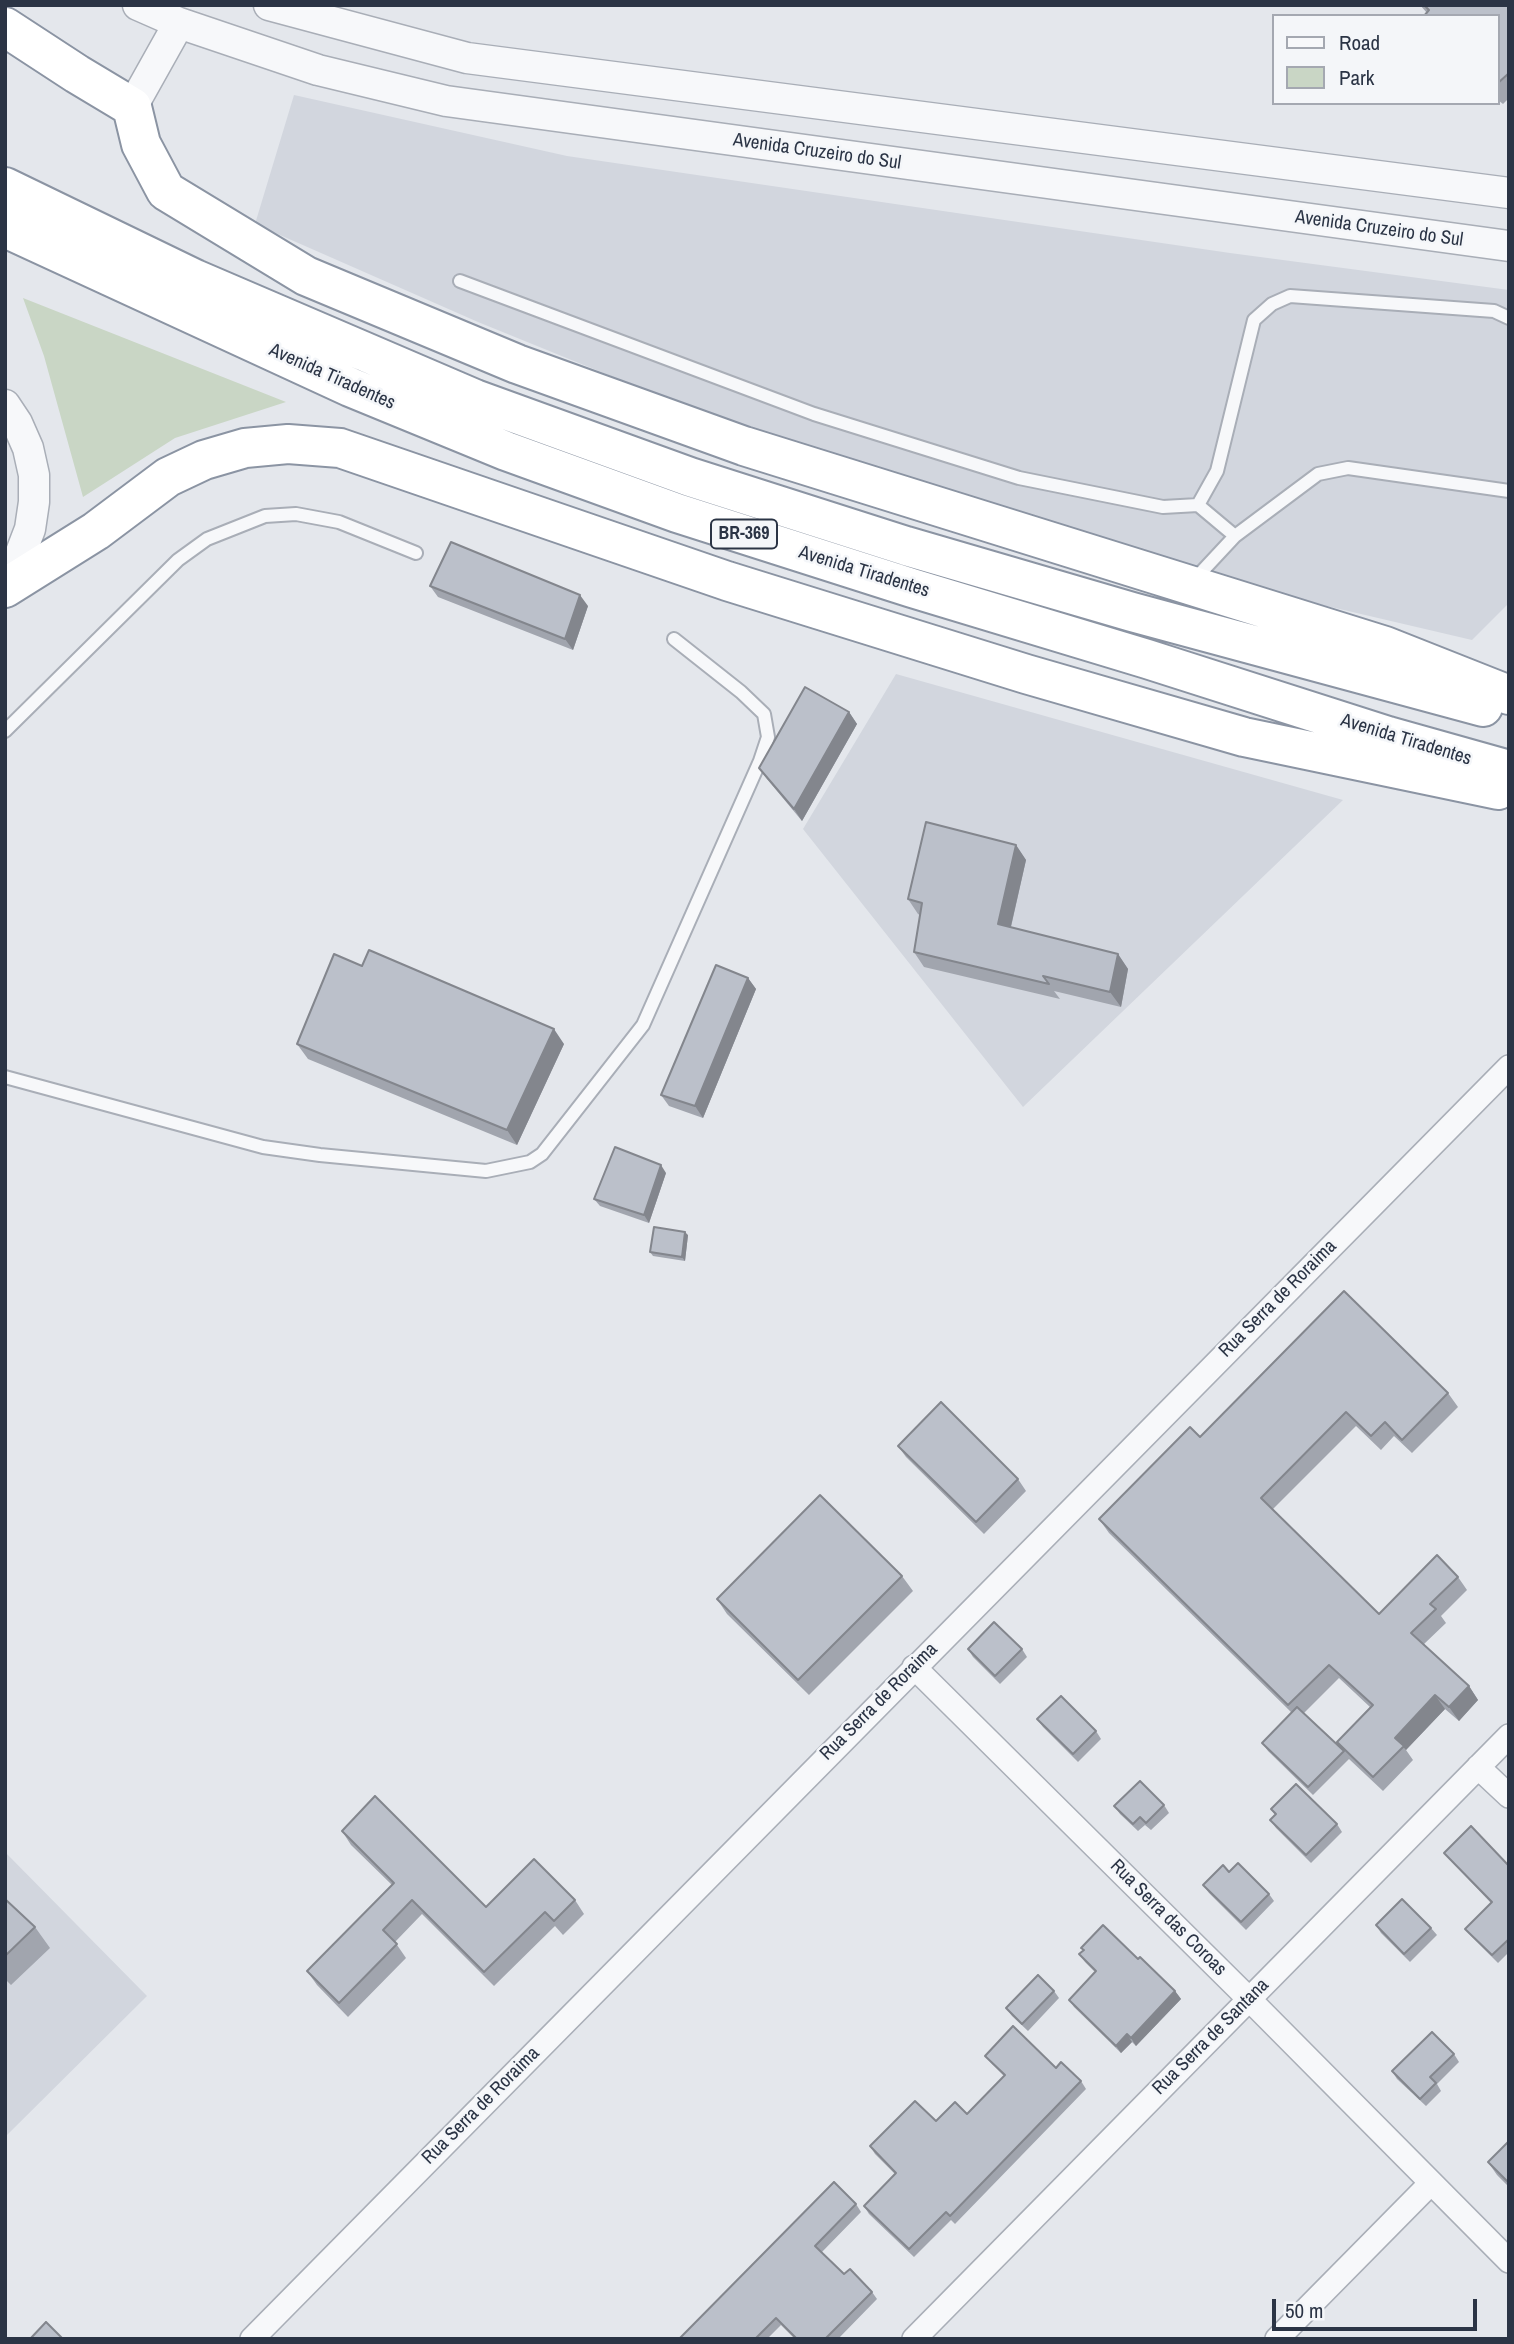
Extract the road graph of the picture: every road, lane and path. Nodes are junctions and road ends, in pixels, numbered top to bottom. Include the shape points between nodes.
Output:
1 (138, 5) edge
2 (270, 5) edge
3 (179, 23) junction
4 (5, 27) edge
5 (506, 63) junction
6 (473, 106) junction
7 (132, 107) junction
8 (5, 187) edge
9 (1509, 193) edge
10 (5, 228) edge
11 (1509, 246) edge
12 (460, 281) dead end
13 (1509, 318) edge
14 (5, 405) edge
15 (1509, 491) edge
16 (1198, 505) junction
17 (1235, 537) junction
18 (416, 553) dead end
19 (5, 579) edge
20 (1189, 586) junction
21 (5, 588) edge
22 (674, 639) dead end
23 (1509, 695) edge
24 (1509, 713) edge
25 (5, 732) edge
26 (1509, 770) edge
27 (1509, 791) edge
28 (1509, 1067) edge
29 (5, 1077) edge
30 (914, 1667) junction
31 (1509, 1736) edge
32 (1478, 1767) junction
33 (1509, 1796) edge
34 (1248, 1998) junction
35 (1431, 2183) junction
36 (1509, 2261) edge
37 (252, 2339) edge
38 (914, 2339) edge
39 (1277, 2339) edge

1 - 3 street, Avenida Cruzeiro do Sul
2 - 5 street via 467,58
3 - 6 street, Avenida Cruzeiro do Sul via 318,70
3 - 7 street
4 - 7 highway
5 - 6 street
5 - 9 street
6 - 11 street, Avenida Cruzeiro do Sul
7 - 20 highway via 141,144 166,191 306,276 516,365 744,446
8 - 24 highway, Avenida Tiradentes / BR-369 via 195,279 475,399 690,477 1132,612
10 - 26 highway, Avenida Tiradentes / BR-369 via 350,387 506,451 664,508
12 - 16 lane via 814,414 1019,478 1163,508
13 - 16 lane via 1494,311 1290,296 1272,304 1254,320 1217,471
14 - 19 street via 28,447 34,502 25,542
15 - 17 lane via 1348,467 1318,474
16 - 17 lane
17 - 20 lane
18 - 25 lane via 339,522 296,514 265,516 207,539 178,560
20 - 23 highway via 1385,646
21 - 27 highway via 96,531 168,478 204,460 245,447 340,448 727,581 1026,674 1244,737
22 - 29 lane via 764,713 768,737 643,1025 542,1154 530,1162 486,1171 263,1146
28 - 30 street, Rua Serra de Roraima
30 - 34 street, Rua Serra das Coroas
30 - 37 street, Rua Serra de Roraima
31 - 32 street, Rua Serra de Santana
32 - 33 street
32 - 34 street, Rua Serra de Santana
34 - 35 street, Rua Serra das Coroas
34 - 38 street, Rua Serra de Santana
35 - 36 street, Rua Serra das Coroas
35 - 39 street

